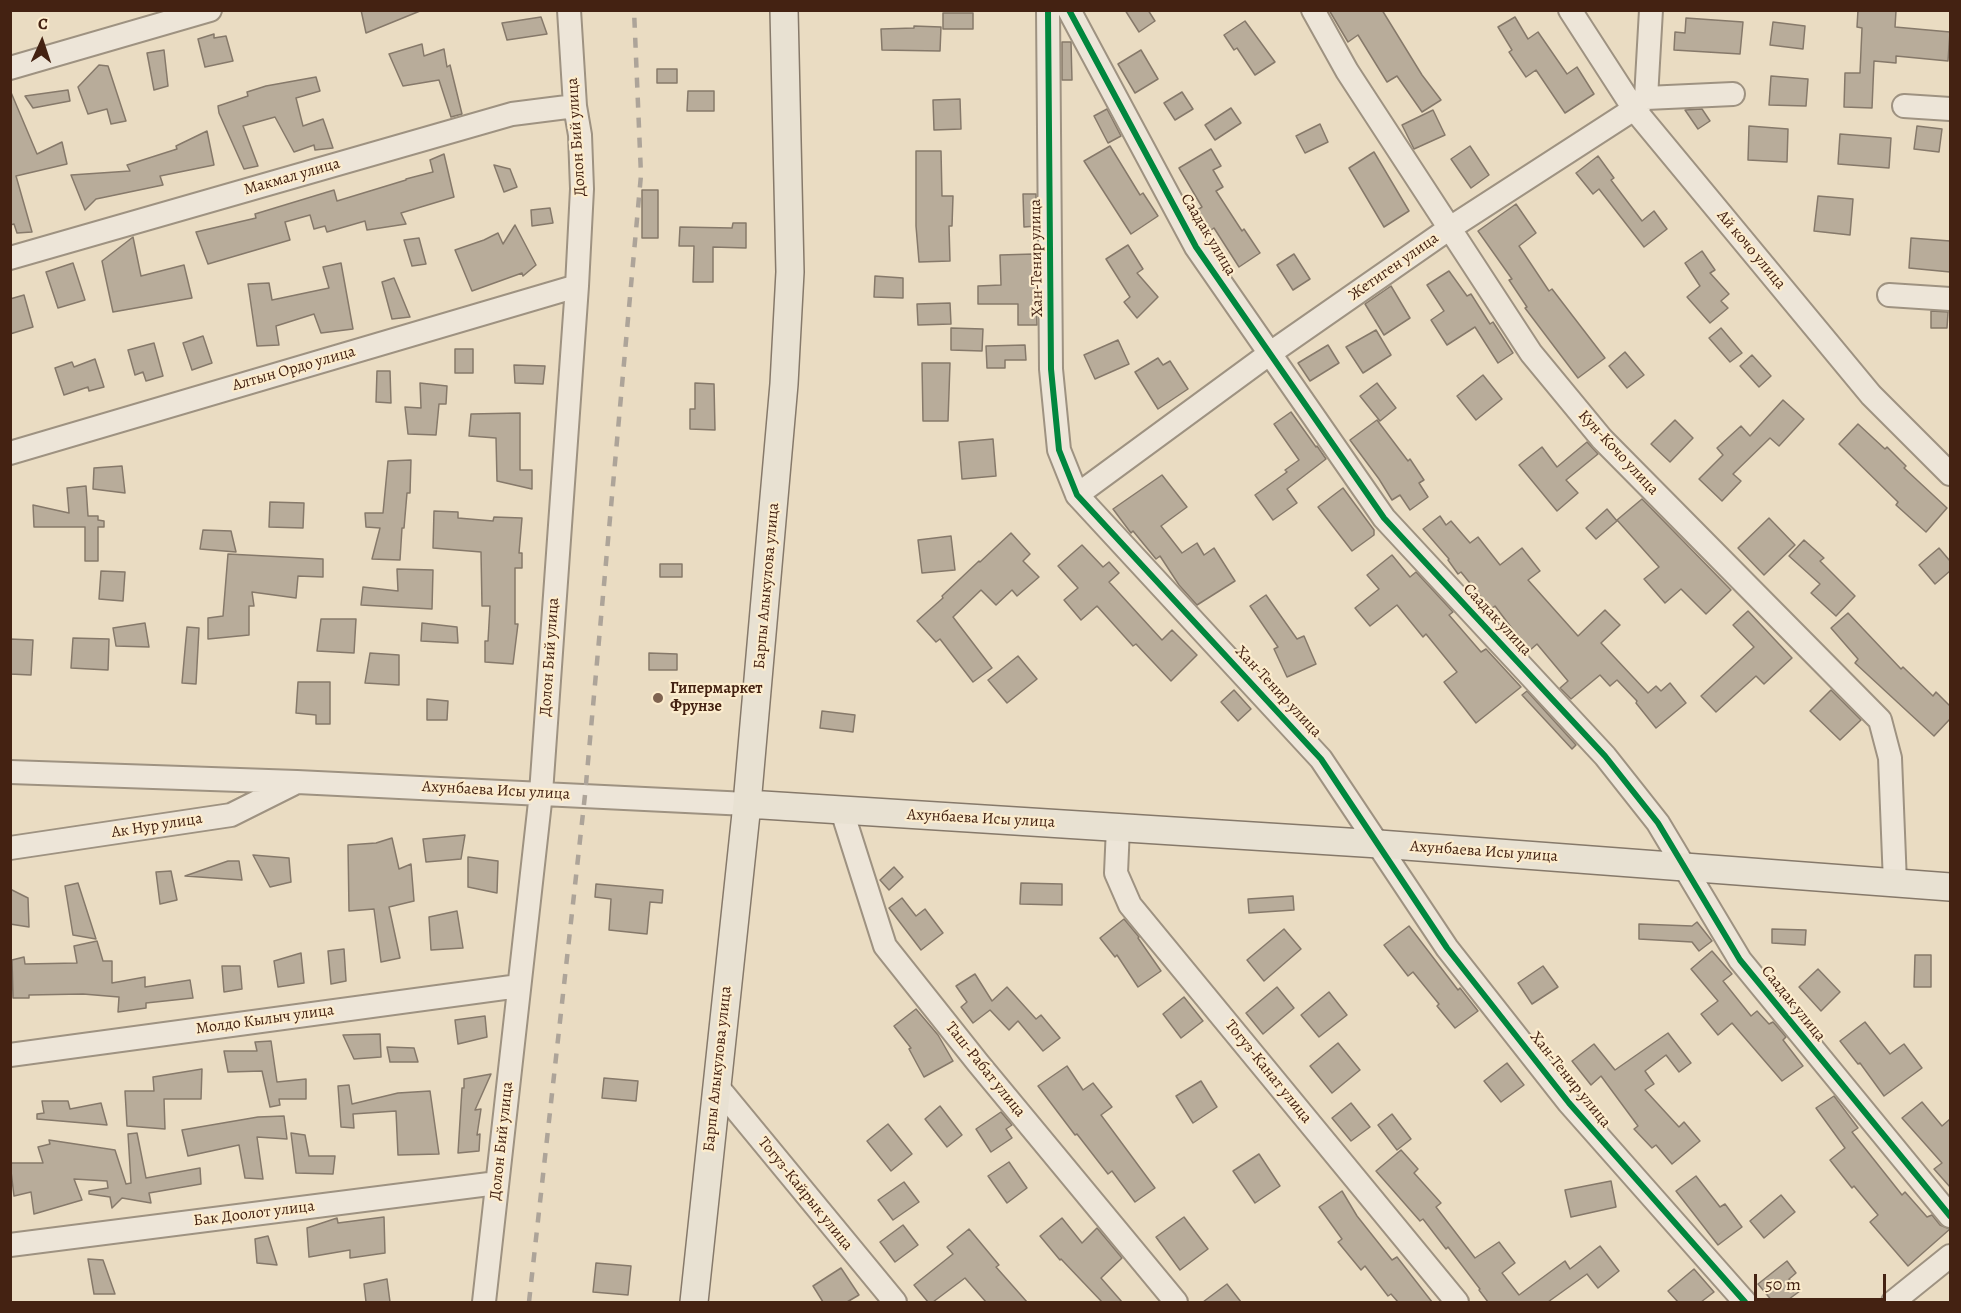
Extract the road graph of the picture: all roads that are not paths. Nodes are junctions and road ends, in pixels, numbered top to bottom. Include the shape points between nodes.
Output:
1 (210, 10) edge
2 (569, 10) edge
3 (784, 10) edge
4 (1048, 10) edge
5 (1069, 10) edge
6 (1313, 10) edge
7 (1570, 10) edge
8 (1651, 10) edge
9 (10, 68) edge
10 (1733, 94) dead end
11 (1640, 104) junction
12 (575, 106) junction
13 (1904, 106) dead end
14 (1950, 109) edge
15 (1450, 228) junction
16 (10, 258) edge
17 (577, 286) junction
18 (1889, 295) dead end
19 (1950, 299) edge
20 (1269, 354) junction
21 (10, 453) edge
22 (1950, 474) edge
23 (1077, 495) junction
24 (10, 772) edge
25 (297, 782) junction
26 (540, 793) junction
27 (747, 804) junction
28 (842, 811) junction
29 (1118, 827) junction
30 (1379, 844) junction
31 (10, 848) edge
32 (1684, 868) junction
33 (1895, 883) junction
34 (1950, 887) edge
35 (519, 986) junction
36 (10, 1055) edge
37 (716, 1085) junction
38 (497, 1183) junction
39 (1950, 1216) edge
40 (10, 1245) edge
41 (1950, 1256) edge
42 (484, 1302) edge
43 (694, 1302) edge
44 (895, 1302) edge
45 (1176, 1302) edge
46 (1457, 1302) edge
47 (1744, 1302) edge
48 (1893, 1302) edge

1 - 9 street
2 - 12 street, Долон Бий улица
3 - 27 main road, Барпы Алыкулова улица via 790,272 775,500
4 - 23 street, Хан-Тенир улица via 1051,369 1059,450
5 - 20 street, Саадак улица via 1196,247
6 - 15 street, Кун-Кочо улица via 1347,71
7 - 11 street, Ай кочо улица
8 - 11 street
10 - 11 street
11 - 15 street, Жетиген улица
11 - 22 street, Ай кочо улица via 1871,395
12 - 16 street, Макмал улица via 512,114
12 - 17 street, Долон Бий улица via 582,189
13 - 14 street
15 - 20 street, Жетиген улица
15 - 33 street, Кун-Кочо улица via 1531,353 1602,440 1880,720 1890,758
17 - 21 street, Алтын Ордо улица
17 - 26 street, Долон Бий улица
18 - 19 street
20 - 23 street, Жетиген улица
20 - 32 street, Саадак улица via 1384,518 1605,756 1658,823
23 - 30 street, Хан-Тенир улица via 1321,759
24 - 25 street, Ахунбаева Исы улица
25 - 26 street, Ахунбаева Исы улица
25 - 31 street, Ак Нур улица via 231,815
26 - 27 street, Ахунбаева Исы улица
26 - 35 street, Долон Бий улица
27 - 28 main road, Ахунбаева Исы улица
27 - 37 main road, Барпы Алыкулова улица
28 - 29 main road, Ахунбаева Исы улица
28 - 45 street, Таш-Рабат улица via 885,946
29 - 30 main road, Ахунбаева Исы улица
29 - 46 street, Тогуз-Канат улица via 1116,873 1130,904
30 - 32 main road, Ахунбаева Исы улица
30 - 47 street, Хан-Тенир улица via 1447,948 1569,1103
32 - 33 main road, Ахунбаева Исы улица
32 - 39 street, Саадак улица via 1740,960
33 - 34 main road, Ахунбаева Исы улица
35 - 36 street, Молдо Кылыч улица
35 - 38 street, Долон Бий улица
37 - 43 main road, Барпы Алыкулова улица
37 - 44 street, Тогуз-Кайрык улица
38 - 40 street, Бак Доолот улица
38 - 42 street, Долон Бий улица
41 - 48 street

